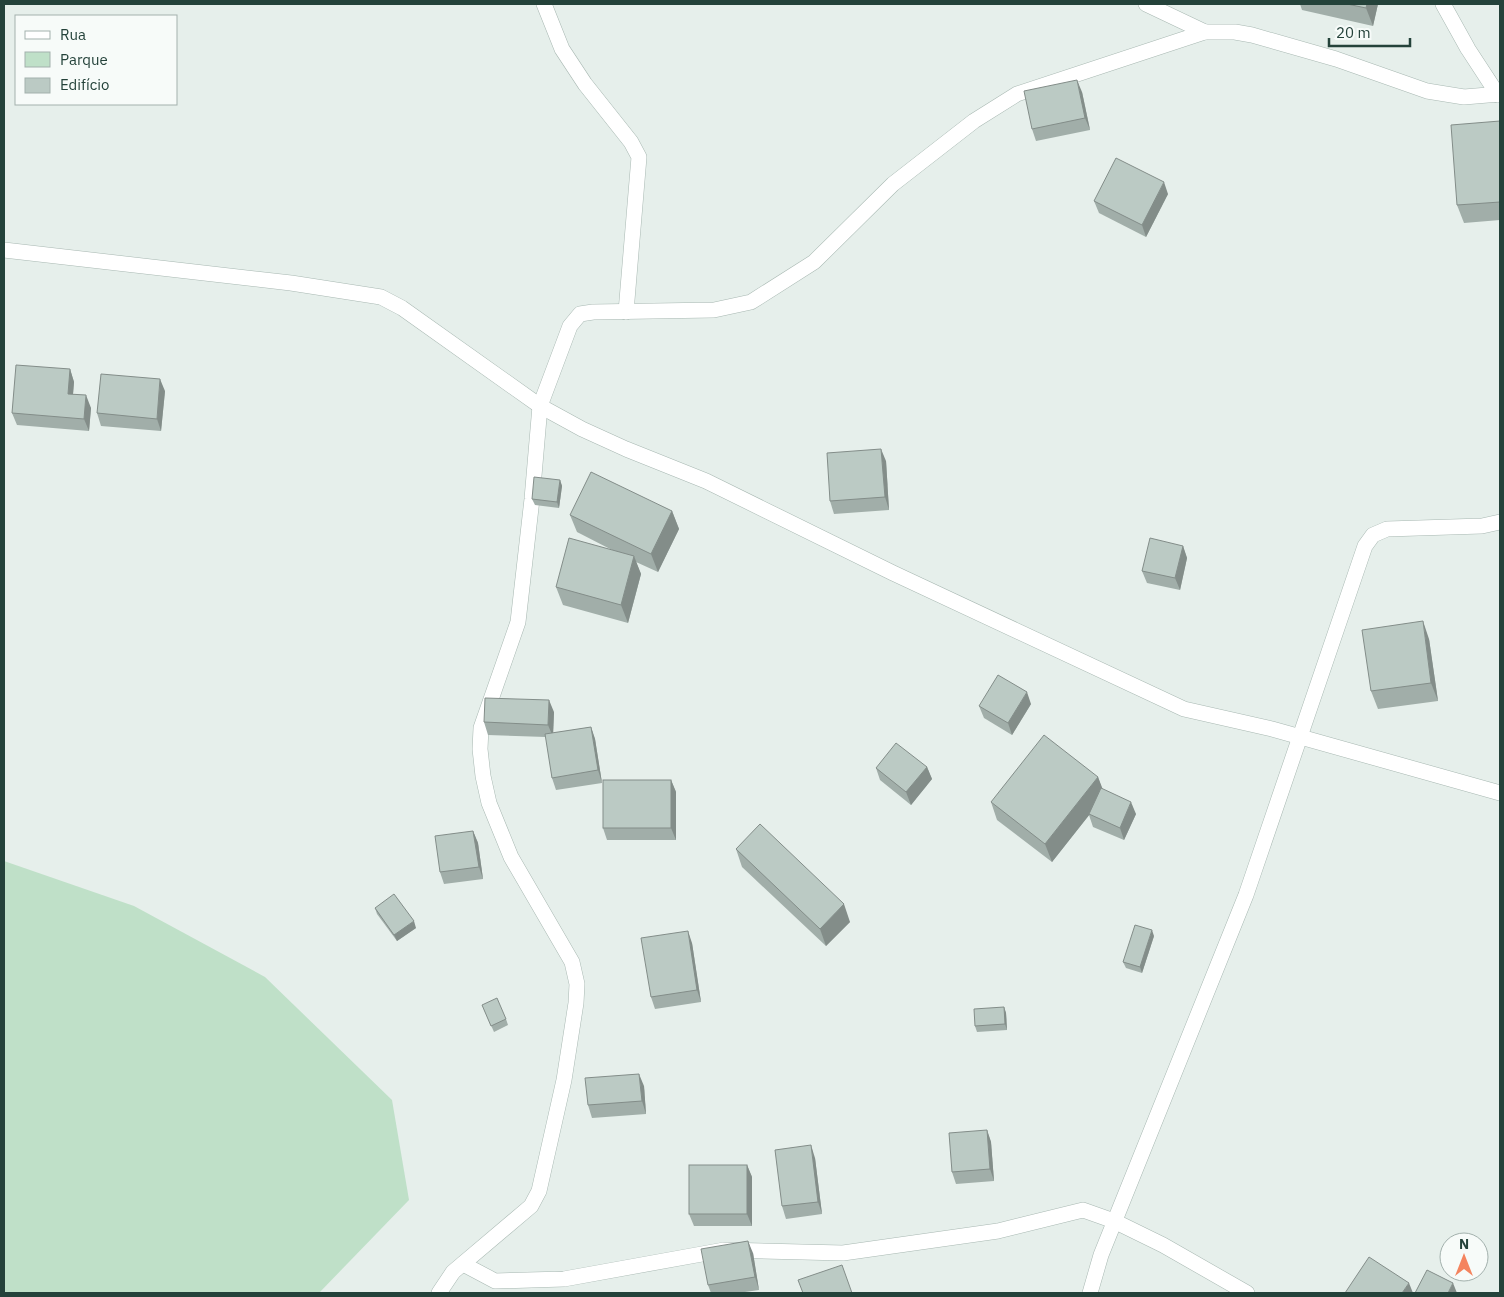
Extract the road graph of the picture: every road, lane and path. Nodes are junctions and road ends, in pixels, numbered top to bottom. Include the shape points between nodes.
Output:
1 (544, 4) edge
2 (1146, 4) edge
3 (1443, 4) edge
4 (1205, 32) junction
5 (1499, 94) edge
6 (4, 250) edge
7 (626, 312) junction
8 (540, 406) junction
9 (1500, 522) edge
10 (1300, 737) junction
11 (1500, 793) edge
12 (1114, 1221) junction
13 (463, 1264) junction
14 (439, 1293) edge
15 (1090, 1293) edge
16 (1247, 1293) edge

1 - 7 street via 562,49 584,84 631,142 638,157
2 - 4 street
3 - 5 street via 1468,49
4 - 5 street via 1252,35 1336,59 1427,91 1464,97
4 - 7 street via 1017,94 974,121 893,184 814,262 751,302 714,310
6 - 8 street via 291,283 381,297 402,308
7 - 8 street via 580,314 570,326
8 - 10 street via 626,449 706,481 893,573 1184,709
8 - 13 street via 518,622 481,728 480,749 489,803 511,857 572,962 577,984 576,1003 564,1080 540,1191 531,1206
9 - 10 street via 1482,526 1387,529 1373,535 1365,546
10 - 11 street
10 - 12 street via 1246,895
12 - 13 street via 1083,1210 998,1231 843,1253 724,1250 564,1279 495,1281
12 - 15 street via 1100,1255
12 - 16 street via 1164,1245
13 - 14 street via 452,1272

